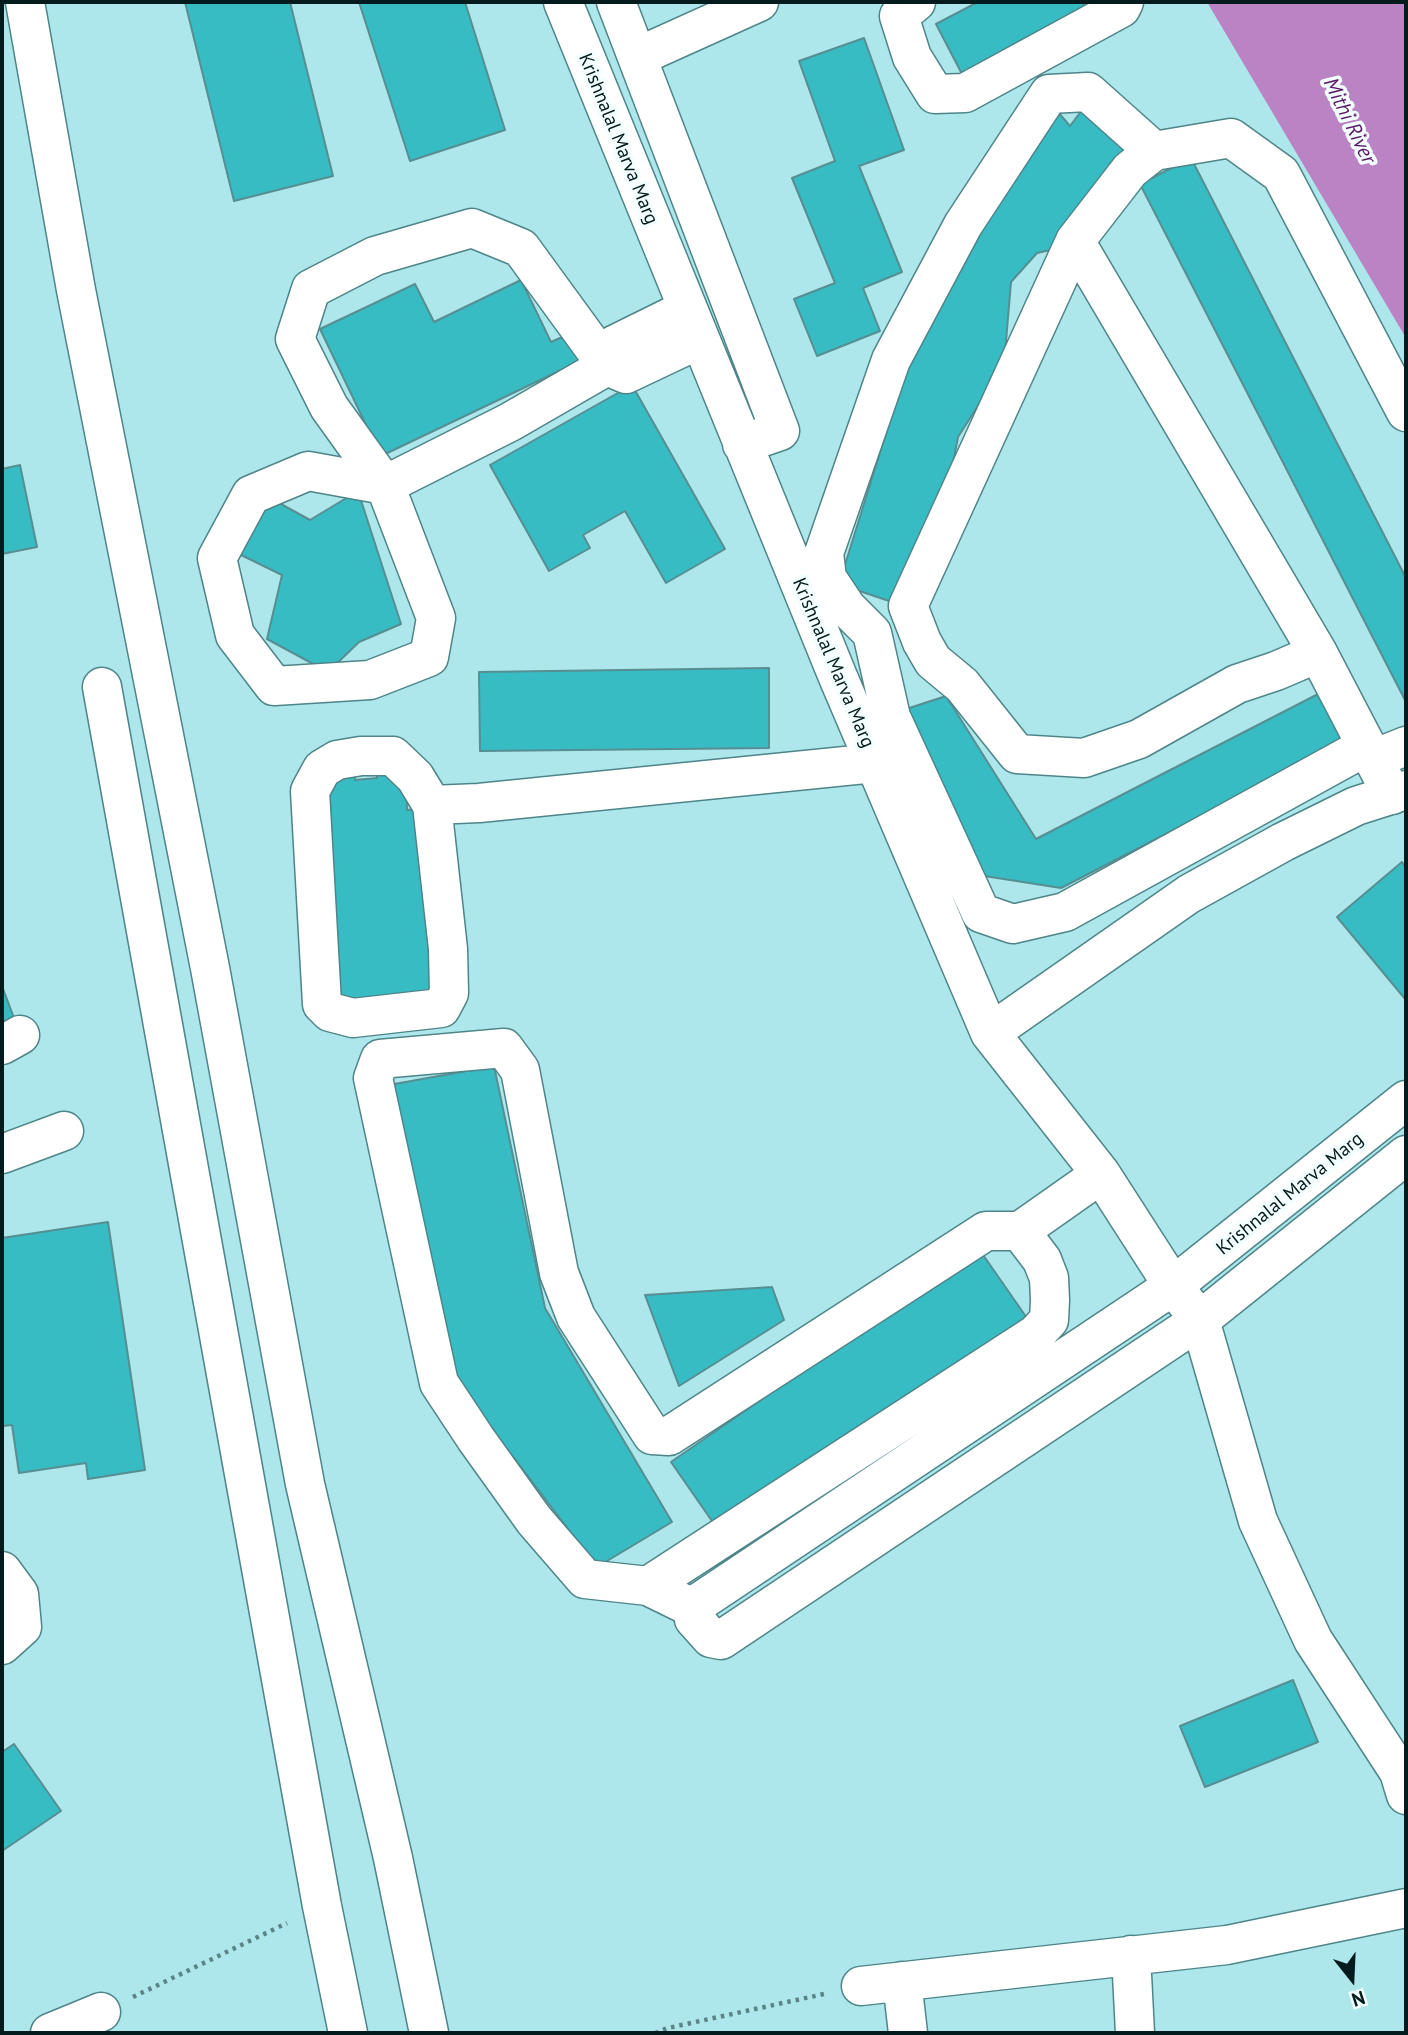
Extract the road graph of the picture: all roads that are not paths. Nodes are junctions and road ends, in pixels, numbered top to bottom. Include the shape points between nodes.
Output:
1 (24, 2) edge
2 (562, 2) edge
3 (615, 2) edge
4 (759, 2) edge
5 (916, 2) edge
6 (1124, 2) edge
7 (637, 57) junction
8 (1154, 152) junction
9 (1075, 241) junction
10 (693, 324) junction
11 (607, 366) junction
12 (1406, 412) edge
13 (742, 444) junction
14 (385, 485) junction
15 (922, 642) junction
16 (1318, 653) junction
17 (878, 661) junction
18 (838, 677) junction
19 (102, 687) dead end
20 (1382, 751) edge
21 (875, 763) junction
22 (1399, 792) edge
23 (432, 805) junction
24 (990, 1033) junction
25 (1406, 1100) edge
26 (64, 1131) dead end
27 (2, 1154) edge
28 (1406, 1155) edge
29 (1101, 1174) junction
30 (1020, 1231) junction
31 (1173, 1286) junction
32 (1200, 1320) junction
33 (911, 1461) junction
34 (933, 1498) junction
35 (2, 1570) edge
36 (648, 1586) junction
37 (696, 1610) junction
38 (2, 1645) edge
39 (1406, 1795) edge
40 (1406, 1908) edge
41 (1131, 1955) junction
42 (902, 1981) junction
43 (861, 1986) road end
44 (101, 2012) road end
45 (50, 2033) edge
46 (348, 2033) edge
47 (429, 2033) edge
48 (908, 2033) edge
49 (1135, 2033) edge

1 - 47 street via 305,1484
2 - 10 street, Krishnalal Marva Marg
3 - 7 street
4 - 7 street
5 - 6 street via 899,16 912,57 935,94 965,93 1121,8
7 - 13 street via 780,431
8 - 9 street via 1130,170
8 - 12 street via 1231,138 1281,174
8 - 17 street via 1088,92 1049,94 963,225 891,360 824,553 827,578 847,608 872,633
9 - 15 street via 908,606
9 - 16 street
10 - 11 street via 614,345
10 - 13 street, Krishnalal Marva Marg
11 - 14 street via 510,422
11 - 14 street via 521,247 472,228 374,256 311,289 295,339 329,407
13 - 18 street, Krishnalal Marva Marg
14 - 14 street via 308,471 251,495 217,558 235,635 274,686 370,680 429,657 436,618
15 - 16 street via 933,661 961,685 1017,754 1084,758 1139,739 1237,684
15 - 17 street
16 - 20 street
17 - 18 street
17 - 20 street via 891,718 981,913 1013,924 1065,912
18 - 21 street, Krishnalal Marva Marg
19 - 46 street
20 - 22 street
21 - 23 street
21 - 24 street, Krishnalal Marva Marg
22 - 24 street via 1356,806 1189,894
23 - 23 street via 415,777 393,756 337,760 322,769 310,791 322,1004 331,1012 353,1018 441,1008 449,993
24 - 29 street, Krishnalal Marva Marg
25 - 31 street, Krishnalal Marva Marg
26 - 27 street
28 - 32 street
29 - 30 street
29 - 31 street, Krishnalal Marva Marg
30 - 36 street via 1049,1278 1049,1320 1037,1334
30 - 36 street via 986,1231 668,1437 652,1434 576,1317 559,1273 520,1070 504,1048 380,1059 373,1078 439,1383 534,1520 585,1579
31 - 32 street, Krishnalal Marva Marg
31 - 33 street
32 - 34 street
32 - 39 street via 1258,1521 1313,1640 1399,1772
33 - 34 street
33 - 37 street via 698,1604
34 - 37 street via 721,1640 711,1638 694,1619
35 - 38 street via 19,1594 22,1627
36 - 37 street
40 - 41 street via 1227,1945
41 - 42 street
41 - 49 street
42 - 43 street
42 - 48 street
44 - 45 street

